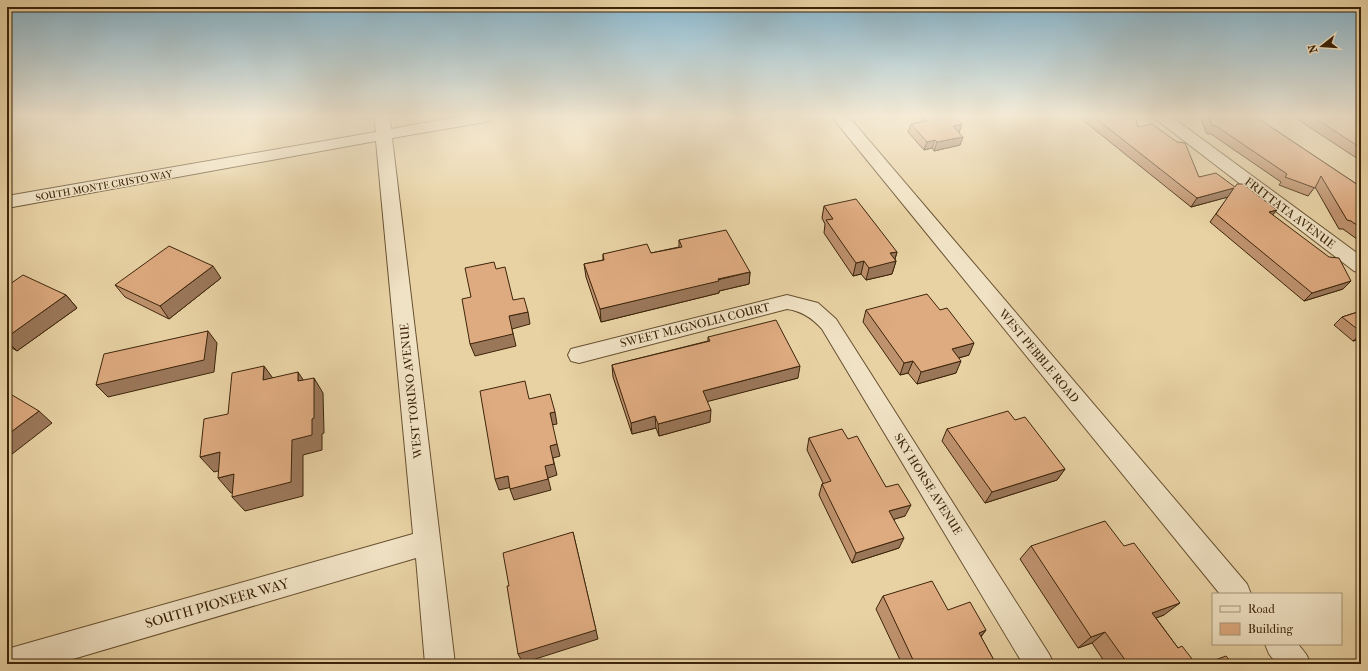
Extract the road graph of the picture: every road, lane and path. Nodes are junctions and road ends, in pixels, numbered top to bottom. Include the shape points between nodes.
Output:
1 (309, 148) edge
2 (385, 148) edge
3 (866, 148) edge
4 (1203, 148) edge
5 (7, 202) edge
6 (1361, 266) edge
7 (812, 308) joint
8 (579, 355) dead end
9 (426, 543) junction
10 (1237, 593) edge
11 (1280, 645) edge
12 (7, 664) edge
13 (440, 664) edge
14 (1039, 664) edge
15 (1296, 664) edge

1 - 5 street, SOUTH MONTE CRISTO WAY
2 - 9 street, WEST TORINO AVENUE
3 - 10 street, WEST PEBBLE ROAD
4 - 6 street, FRITTATA AVENUE
7 - 8 street, SWEET MAGNOLIA COURT via 801,303 787,302
7 - 14 street, SKY HORSE AVENUE via 829,324
9 - 12 street, SOUTH PIONEER WAY
9 - 13 street, WEST TORINO AVENUE
11 - 15 street

